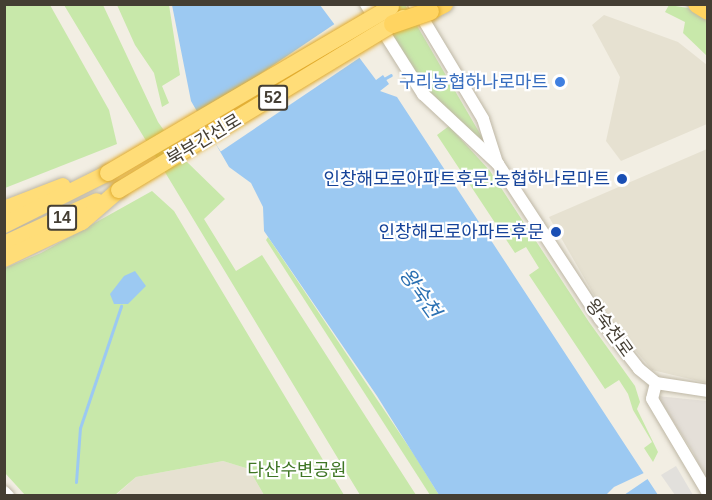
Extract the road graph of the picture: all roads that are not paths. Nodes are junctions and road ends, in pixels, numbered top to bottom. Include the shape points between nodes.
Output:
1 (366, 4) edge
2 (697, 4) edge
3 (429, 6) edge
4 (393, 10) edge
5 (708, 11) edge
6 (498, 164) junction
7 (103, 175) junction
8 (119, 190) junction
9 (4, 209) edge
10 (4, 225) edge
11 (4, 244) edge
12 (4, 259) edge
13 (656, 383) junction
14 (708, 391) edge
15 (4, 492) edge
16 (708, 493) edge
17 (8, 495) edge

1 - 6 street, 왕숙천로 via 423,94
2 - 5 highway
3 - 4 highway, bridge
3 - 6 street, 왕숙천로 via 483,119
4 - 7 highway, 북부간선로 / 52, bridge
4 - 8 highway, 북부간선로 / 52, bridge
6 - 13 street, 왕숙천로 via 600,319
7 - 9 highway via 77,180
7 - 10 highway, 북부간선로 / 14
8 - 11 highway, 북부간선로 / 14
8 - 12 highway via 82,222
13 - 14 street
13 - 16 street via 652,399
15 - 17 street

